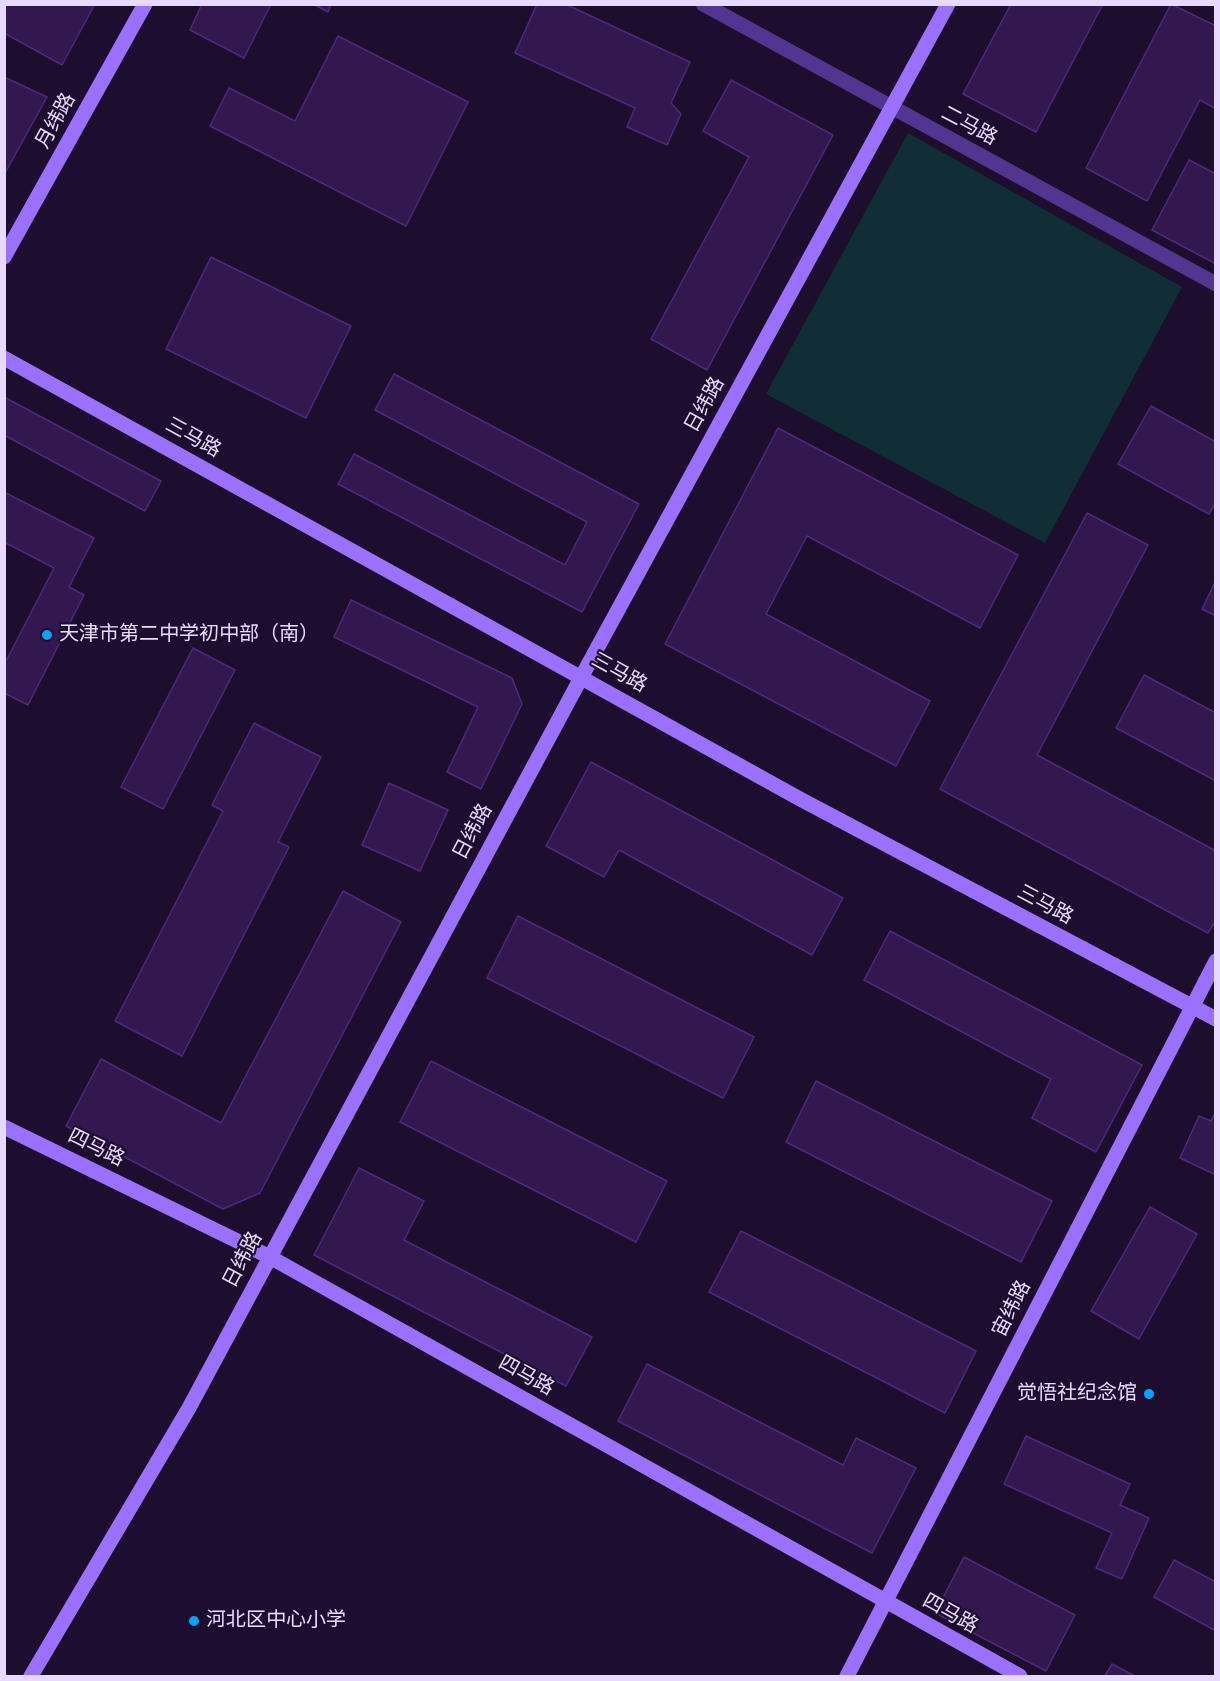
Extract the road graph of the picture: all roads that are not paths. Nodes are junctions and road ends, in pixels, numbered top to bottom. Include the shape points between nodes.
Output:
1 (145, 4) edge
2 (703, 4) edge
3 (948, 4) edge
4 (891, 107) junction
5 (4, 257) edge
6 (1215, 284) edge
7 (4, 358) edge
8 (582, 676) junction
9 (1215, 962) edge
10 (1191, 1006) junction
11 (1215, 1019) edge
12 (4, 1127) edge
13 (268, 1256) junction
14 (886, 1602) junction
15 (31, 1677) edge
16 (847, 1677) edge
17 (1020, 1677) edge

1 - 5 street, 月纬路
2 - 4 street, 二马路
3 - 4 street, 日纬路
4 - 6 street, 二马路
4 - 8 street, 日纬路
7 - 8 street, 三马路
8 - 10 street, 三马路 via 800,799
8 - 13 street, 日纬路
9 - 10 street, 宙纬路
10 - 11 street, 三马路
10 - 14 street, 宙纬路
12 - 13 street, 四马路
13 - 14 street, 四马路
13 - 15 street, 日纬路 via 189,1408
14 - 16 street, 宙纬路
14 - 17 street, 四马路

